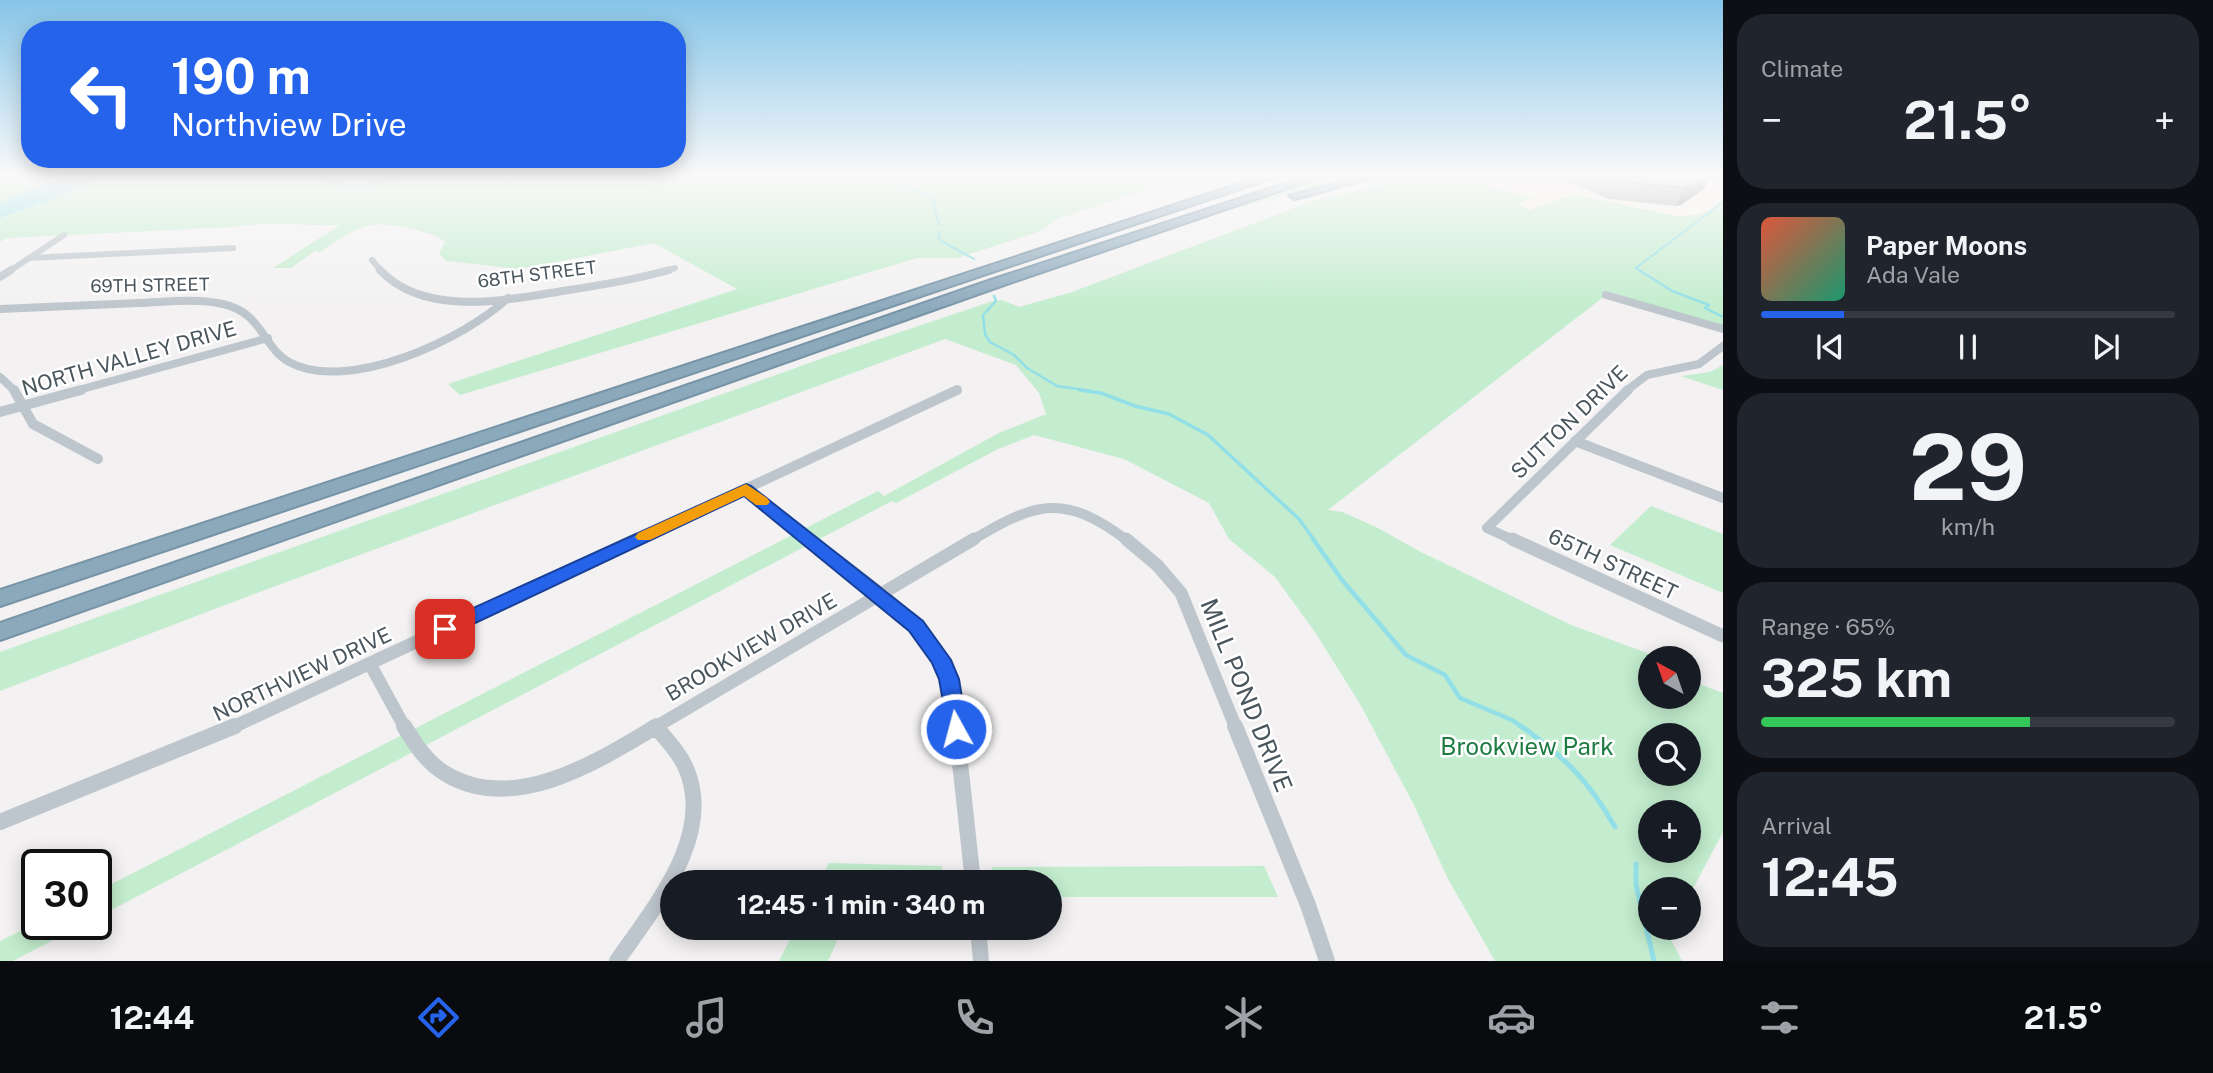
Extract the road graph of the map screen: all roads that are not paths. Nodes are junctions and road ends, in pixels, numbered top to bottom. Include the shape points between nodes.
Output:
1 (1117, 220) edge
2 (1139, 220) edge
3 (1186, 220) edge
4 (1212, 220) edge
5 (64, 235) dead end
6 (233, 248) dead end
7 (1095, 250) junction
8 (29, 258) junction
9 (372, 260) dead end
10 (675, 268) dead end
11 (989, 269) junction
12 (0, 277) edge
13 (1606, 295) dead end
14 (509, 298) junction
15 (0, 309) edge
16 (1723, 329) edge
17 (268, 338) junction
18 (1723, 346) edge
19 (0, 377) edge
20 (957, 390) dead end
21 (21, 406) junction
22 (0, 412) edge
23 (1575, 441) junction
24 (98, 459) dead end
25 (746, 489) junction
26 (1723, 498) edge
27 (1053, 506) joint
28 (1487, 528) joint
29 (880, 595) junction
30 (0, 598) edge
31 (0, 632) edge
32 (1723, 636) edge
33 (370, 664) junction
34 (656, 727) junction
35 (0, 822) edge
36 (972, 870) edge
37 (979, 940) edge
38 (617, 961) edge
39 (981, 961) edge
40 (1327, 961) edge

1 - 11 highway
2 - 11 highway
3 - 7 highway
4 - 7 highway
5 - 8 street
6 - 8 street
7 - 31 highway
8 - 12 street
9 - 14 street, 68TH STREET via 388,279 416,293 462,299
10 - 14 street, 68TH STREET via 648,277
11 - 30 highway
13 - 16 street
14 - 17 street, 69TH STREET via 484,321 451,339 372,365 331,369 295,365 282,357
15 - 17 street, 69TH STREET via 216,302 247,312
17 - 21 street, NORTH VALLEY DRIVE
18 - 23 street, SUTTON DRIVE via 1700,366 1642,378
19 - 21 street via 14,386
20 - 25 street, NORTHVIEW DRIVE
21 - 22 street, NORTH VALLEY DRIVE
21 - 24 street via 33,424
23 - 26 street
23 - 28 street, SUTTON DRIVE
25 - 29 street
25 - 33 street, NORTHVIEW DRIVE
27 - 29 street, BROOKVIEW DRIVE via 1008,519
27 - 40 street, MILL POND DRIVE via 1093,520 1137,548 1181,593
28 - 32 street, 65TH STREET
29 - 34 street, BROOKVIEW DRIVE
29 - 36 street via 916,626 941,660 953,701
33 - 34 street, BROOKVIEW DRIVE via 430,762 446,773 487,786 513,787 565,776
33 - 35 street, NORTHVIEW DRIVE via 184,749
34 - 38 street, BROOKVIEW DRIVE via 687,770 694,811 690,833 670,878
37 - 39 street

